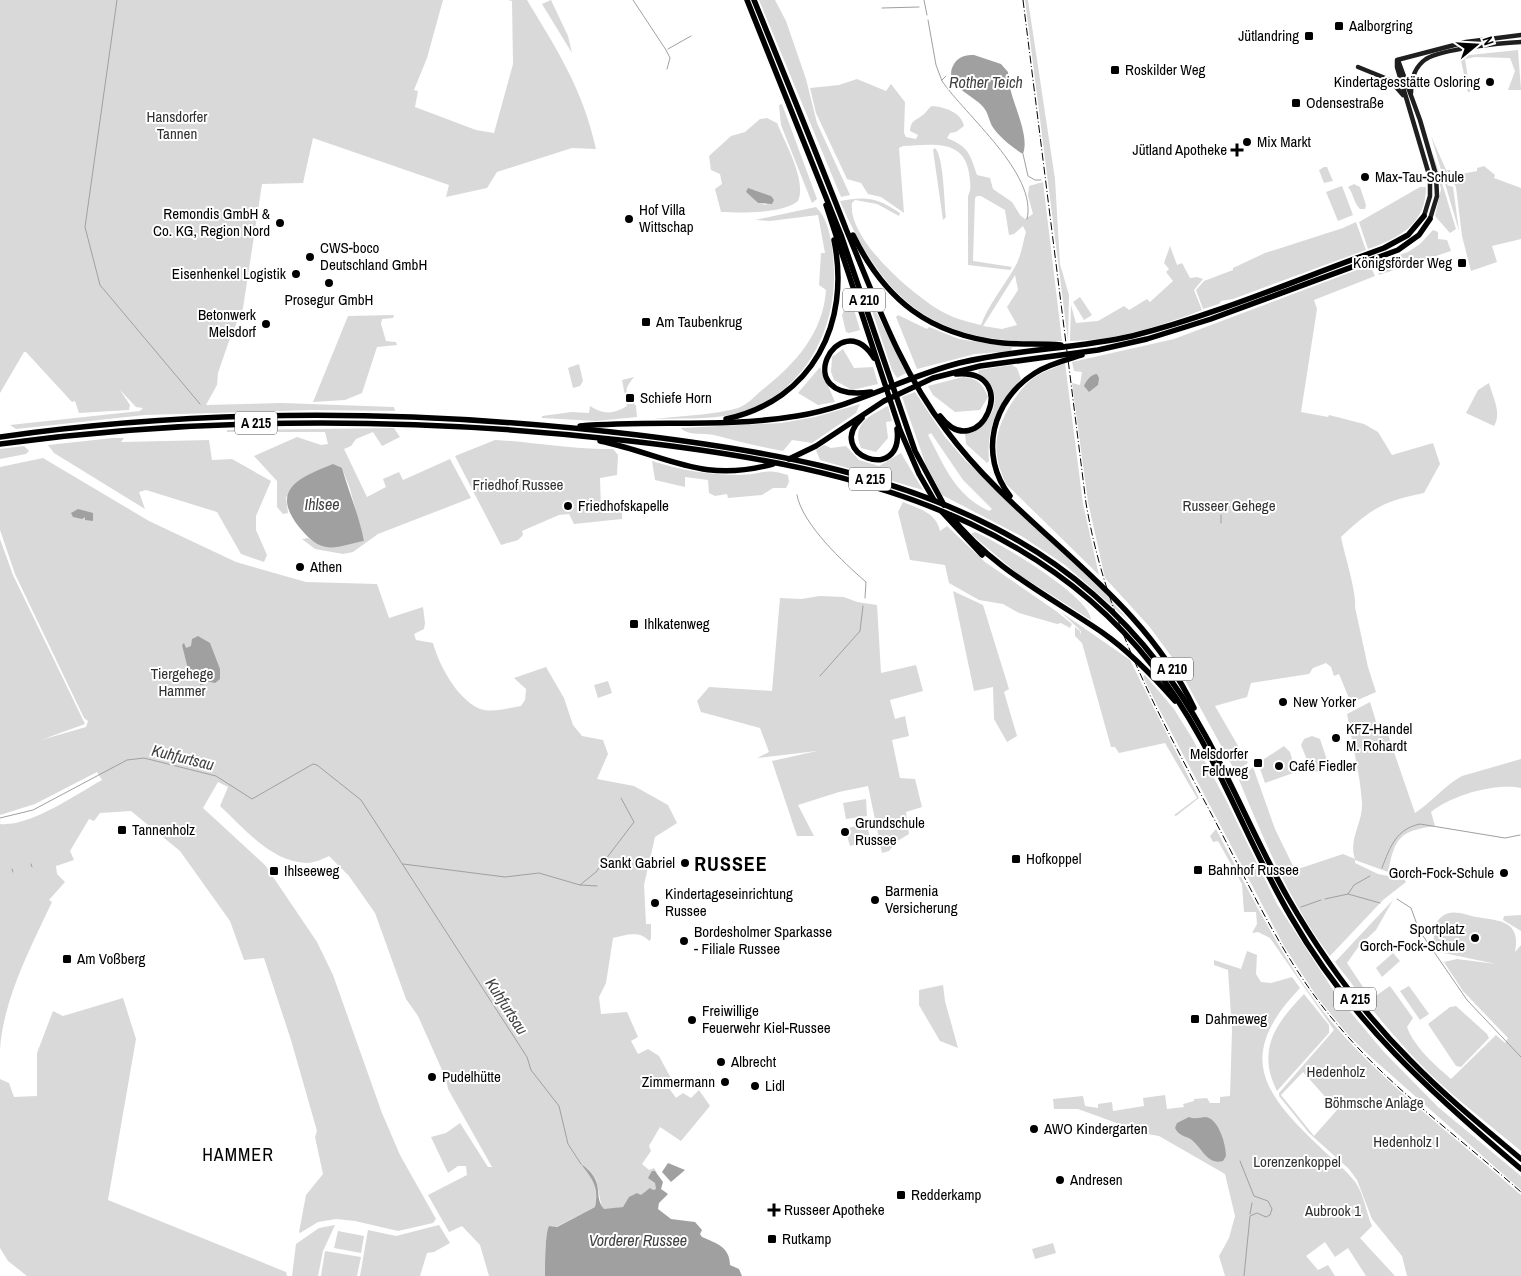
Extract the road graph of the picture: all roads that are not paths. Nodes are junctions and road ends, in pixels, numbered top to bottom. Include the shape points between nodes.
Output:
1 (747, 0) edge
2 (754, 0) edge
3 (1521, 35) edge
4 (1521, 42) edge
5 (1358, 67) dead end
6 (1409, 100) junction
7 (813, 163) junction
8 (834, 196) junction
9 (828, 213) junction
10 (1424, 216) joint
11 (1430, 219) joint
12 (1063, 352) junction
13 (1071, 353) junction
14 (879, 367) junction
15 (942, 376) junction
16 (918, 390) junction
17 (881, 391) junction
18 (874, 407) junction
19 (893, 410) junction
20 (714, 422) junction
21 (566, 430) junction
22 (0, 437) edge
23 (0, 444) edge
24 (1022, 511) junction
25 (975, 546) junction
26 (1193, 726) junction
27 (1202, 726) junction
28 (1521, 1159) edge
29 (1521, 1169) edge

1 - 7 highway, A 210
2 - 8 highway, A 210
3 - 6 main road via 1466,42 1397,60
4 - 6 main road via 1427,58 1414,74
5 - 6 main road via 1390,80
6 - 10 main road via 1430,178 1430,196
6 - 11 main road via 1436,175 1437,196
7 - 9 highway
7 - 25 highway, A 210 via 860,286 910,439 931,486
8 - 12 highway via 874,273 893,296 916,314 940,327 978,339
8 - 16 highway, A 210 via 889,333
9 - 14 highway
9 - 20 highway via 838,258 839,282 834,318 821,350 800,381 774,402 746,415
10 - 13 highway via 1408,236 1384,248 1175,324
11 - 13 highway via 1413,241 1388,254 1187,328 1134,343
12 - 13 highway
12 - 15 highway
12 - 17 highway via 978,359 920,375
12 - 24 highway via 1020,385 1003,407 994,428 992,450 995,471 1004,489
14 - 17 highway via 864,346 851,341 832,348 824,370 829,382 840,391 854,394
14 - 19 highway
15 - 16 highway via 970,374 985,384 992,402 984,422 969,430 952,428
15 - 18 highway via 924,381
16 - 24 highway, A 210 via 962,451
17 - 20 highway via 808,414
18 - 19 highway via 856,424 852,433 855,449 868,460 885,458 896,446 898,436
18 - 21 highway via 816,446 781,462 739,471 683,466
19 - 25 highway via 922,479 946,517
20 - 21 highway
21 - 22 highway, A 215 via 433,418 316,416 167,420
21 - 23 highway, A 215 via 280,423 152,428
21 - 26 highway, A 215 via 814,471 907,498 972,524 1035,559 1096,605 1147,658
21 - 27 highway, A 215 via 691,442 815,465 914,493 973,517 1037,553 1101,601 1158,662
24 - 27 highway, A 210 via 1134,618 1170,667
25 - 26 highway, A 210 via 998,568 1124,649 1159,682
26 - 29 highway, A 215 via 1281,900 1343,995 1407,1068
27 - 28 highway, A 215 via 1286,895 1340,979 1411,1062

